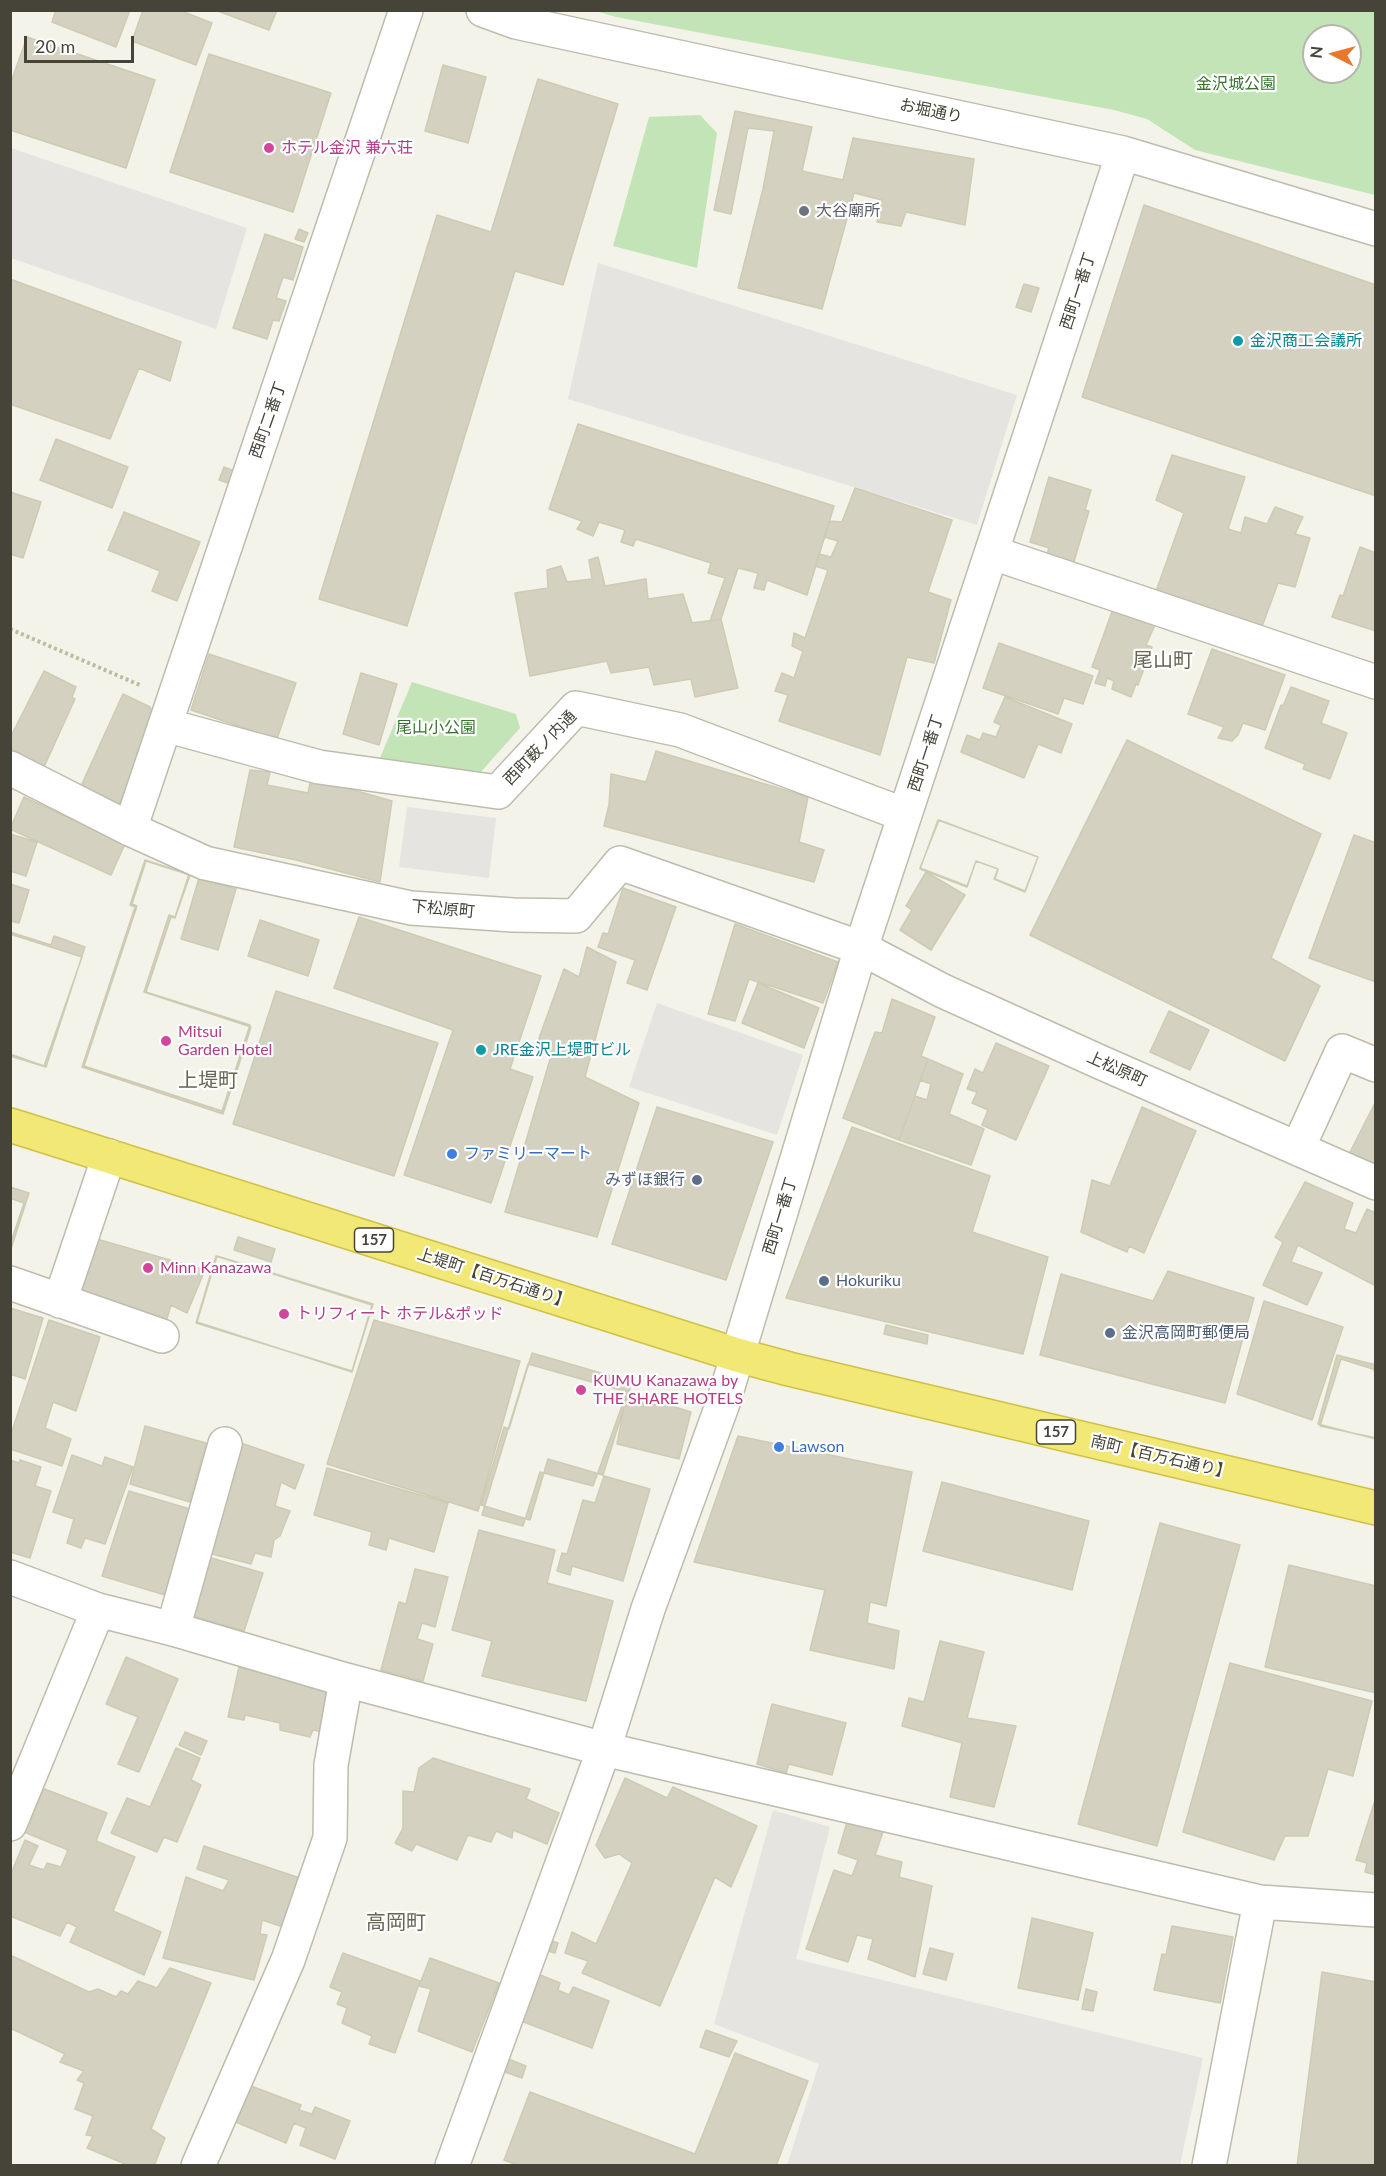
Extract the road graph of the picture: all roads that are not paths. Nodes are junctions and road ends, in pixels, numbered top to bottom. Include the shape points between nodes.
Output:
1 (406, 10) edge
2 (483, 10) edge
3 (520, 16) edge
4 (1123, 153) junction
5 (1376, 229) edge
6 (993, 553) junction
7 (1376, 681) edge
8 (169, 712) junction
9 (10, 768) edge
10 (905, 815) junction
11 (130, 829) junction
12 (861, 948) junction
13 (1376, 1065) edge
14 (10, 1125) edge
15 (1298, 1148) junction
16 (109, 1156) junction
17 (1376, 1183) edge
18 (10, 1283) edge
19 (60, 1300) junction
20 (162, 1336) dead end
21 (738, 1355) junction
22 (225, 1444) dead end
23 (1376, 1508) edge
24 (10, 1577) edge
25 (98, 1610) junction
26 (173, 1629) junction
27 (346, 1680) junction
28 (604, 1749) junction
29 (10, 1824) edge
30 (1260, 1902) junction
31 (1376, 1910) edge
32 (198, 2166) edge
33 (453, 2166) edge
34 (1209, 2166) edge

1 - 8 street, 西町二番丁
2 - 3 street, お堀通り
3 - 4 street, お堀通り
4 - 5 street, お堀通り
4 - 6 street, 西町一番丁
6 - 7 street
6 - 10 street, 西町一番丁
8 - 10 street, 西町薮ノ内通 via 319,767 498,792 576,708 680,730
8 - 11 street, 西町二番丁
9 - 11 street, 下松原町
10 - 12 street, 西町一番丁
11 - 12 street, 下松原町 via 226,868 411,908 576,916 620,862
12 - 15 street, 上松原町 via 943,991
12 - 21 street, 西町一番丁
13 - 15 street via 1342,1051
14 - 16 highway, 上堤町【百万石通り】 / 157
15 - 17 street, 上松原町
16 - 19 street
16 - 21 highway, 上堤町【百万石通り】 / 157
18 - 19 street
19 - 20 street
21 - 23 highway, 南町【百万石通り】 / 157
21 - 28 street, 西町一番丁 via 648,1609
22 - 26 street
24 - 25 street
25 - 26 street
25 - 29 street
26 - 27 street
27 - 28 street
27 - 32 street via 331,1765 330,1838 288,1960
28 - 30 street
28 - 33 street, 西町一番丁
30 - 31 street
30 - 34 street

